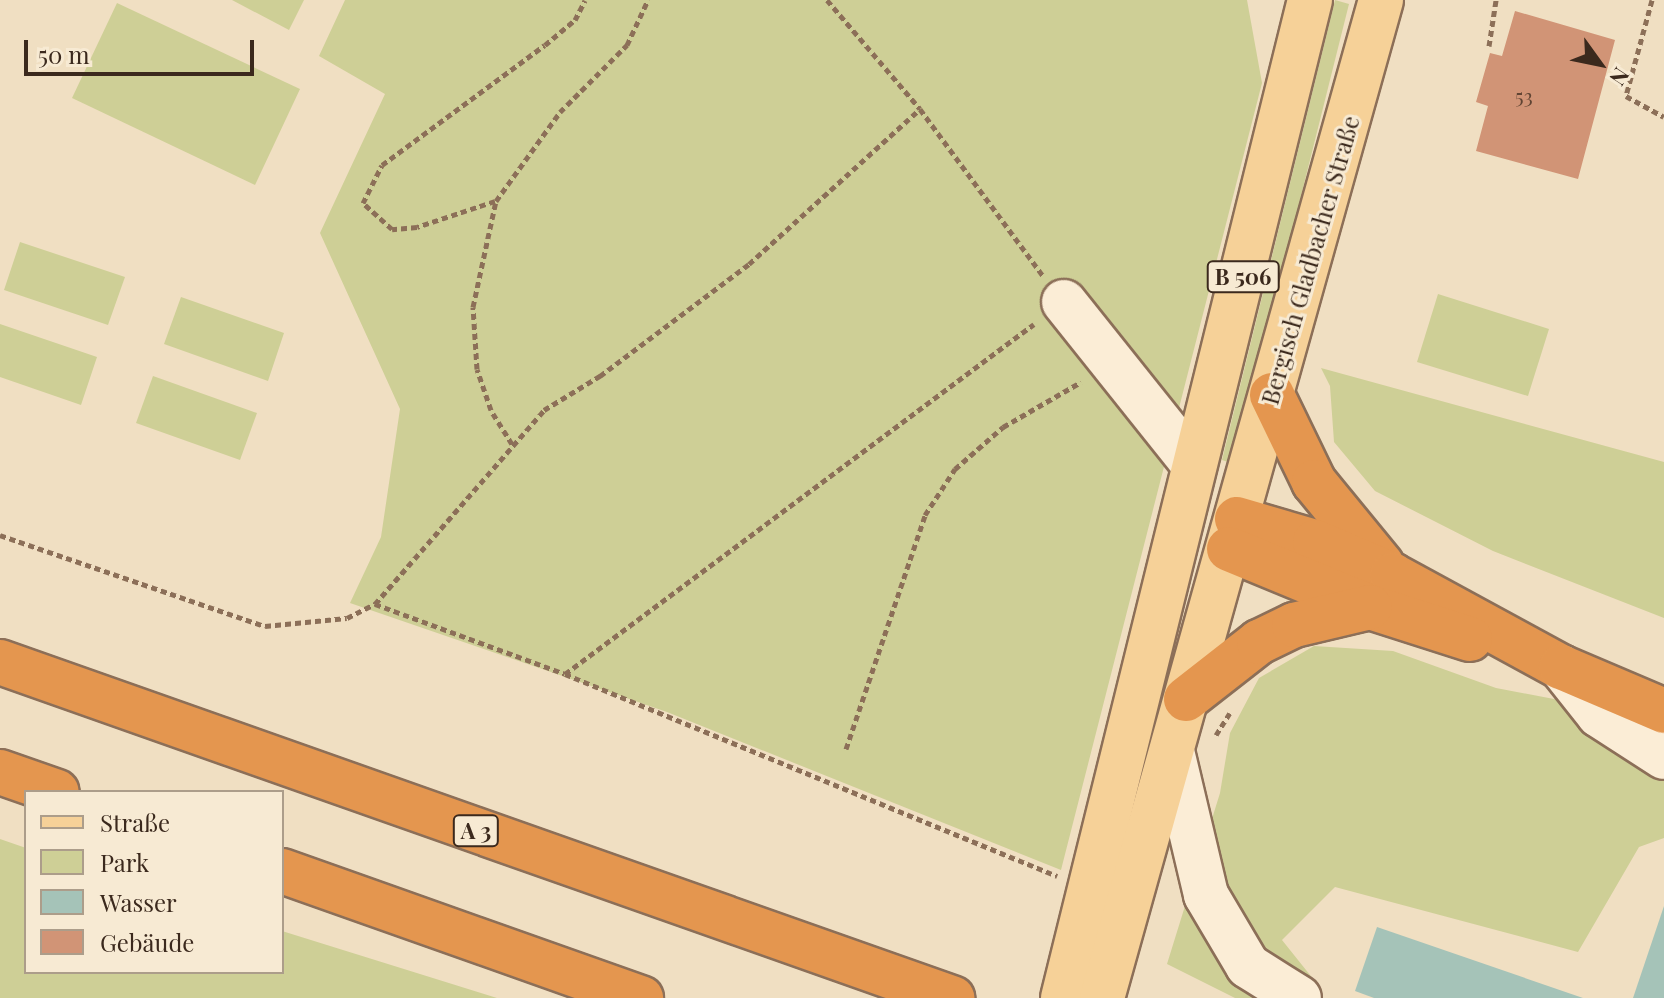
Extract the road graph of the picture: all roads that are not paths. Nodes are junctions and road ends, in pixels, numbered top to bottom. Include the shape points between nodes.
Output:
1 (1274, 0) edge
2 (1310, 0) edge
3 (1381, 0) edge
4 (1287, 89) junction
5 (1064, 302) road end
6 (1272, 395) junction
7 (1194, 465) junction
8 (1180, 516) junction
9 (1233, 534) junction
10 (1381, 591) junction
11 (0, 662) edge
12 (1561, 667) junction
13 (1186, 699) junction
14 (1664, 711) edge
15 (1191, 751) junction
16 (1664, 757) edge
17 (0, 772) edge
18 (51, 790) edge
19 (284, 872) edge
20 (1084, 991) edge
21 (641, 998) edge
22 (952, 998) edge
23 (1299, 998) edge

1 - 4 main road via 1280,12
2 - 4 main road, Bergisch Gladbacher Straße / B 506
3 - 6 main road, Bergisch Gladbacher Straße / B 506
4 - 7 main road, Bergisch Gladbacher Straße / B 506
5 - 7 lane
6 - 9 main road, Bergisch Gladbacher Straße / B 506
6 - 10 highway via 1314,482
7 - 8 main road, Bergisch Gladbacher Straße / B 506
8 - 9 main road
8 - 20 main road, Bergisch Gladbacher Straße / B 506 via 1091,890
9 - 10 highway via 1315,542
9 - 13 main road, Bergisch Gladbacher Straße / B 506
10 - 12 highway
10 - 13 highway via 1259,642
11 - 22 highway, A 3
12 - 14 highway
12 - 16 lane via 1599,715
13 - 15 main road, Bergisch Gladbacher Straße / B 506
15 - 20 main road, Bergisch Gladbacher Straße / B 506
15 - 23 lane via 1206,895 1248,966
17 - 18 highway
19 - 21 highway

